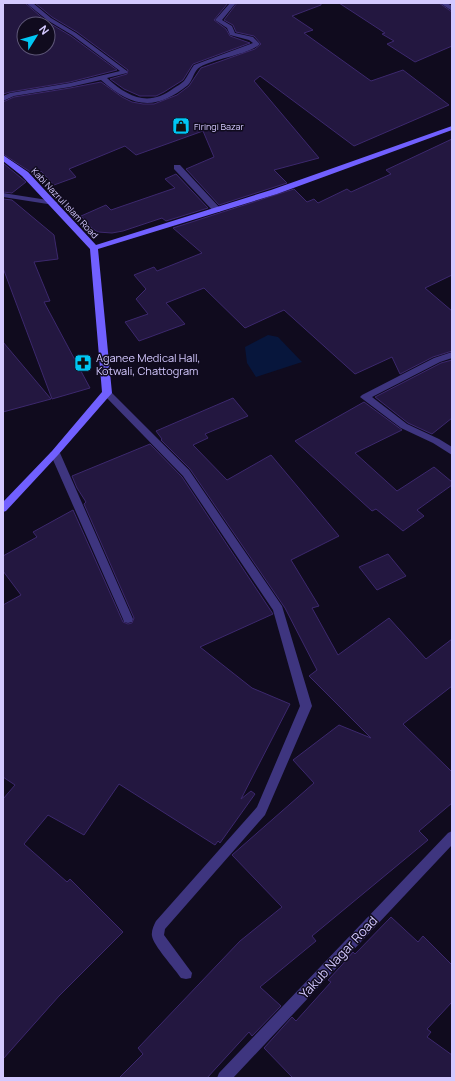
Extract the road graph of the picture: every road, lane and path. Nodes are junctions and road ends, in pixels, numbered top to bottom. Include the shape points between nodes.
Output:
1 (29, 3) edge
2 (233, 3) edge
3 (443, 3) edge
4 (452, 9) edge
5 (102, 77) junction
6 (3, 98) edge
7 (452, 128) edge
8 (3, 157) edge
9 (177, 168) dead end
10 (3, 195) edge
11 (54, 203) junction
12 (217, 210) junction
13 (94, 248) junction
14 (452, 355) edge
15 (107, 393) junction
16 (452, 452) edge
17 (55, 453) junction
18 (3, 508) edge
19 (128, 619) dead end
20 (452, 837) edge
21 (186, 973) dead end
22 (224, 1078) edge

1 - 5 street via 125,72
2 - 5 street via 218,20 230,27 232,34 251,38 257,44 196,66 187,82 168,96 139,101 115,89
3 - 4 street
5 - 6 street via 12,94
7 - 12 street
8 - 11 street, Kabi Nazrul Islam Road via 25,174
9 - 12 street
10 - 11 street
11 - 13 street, Kabi Nazrul Islam Road
12 - 13 street
13 - 15 street
14 - 16 street via 437,360 365,397 404,426
15 - 17 street
15 - 21 street via 186,473 278,609 306,706 262,811 160,925 158,937
17 - 18 street
17 - 19 street
20 - 22 street, Yakub Nagar Road

